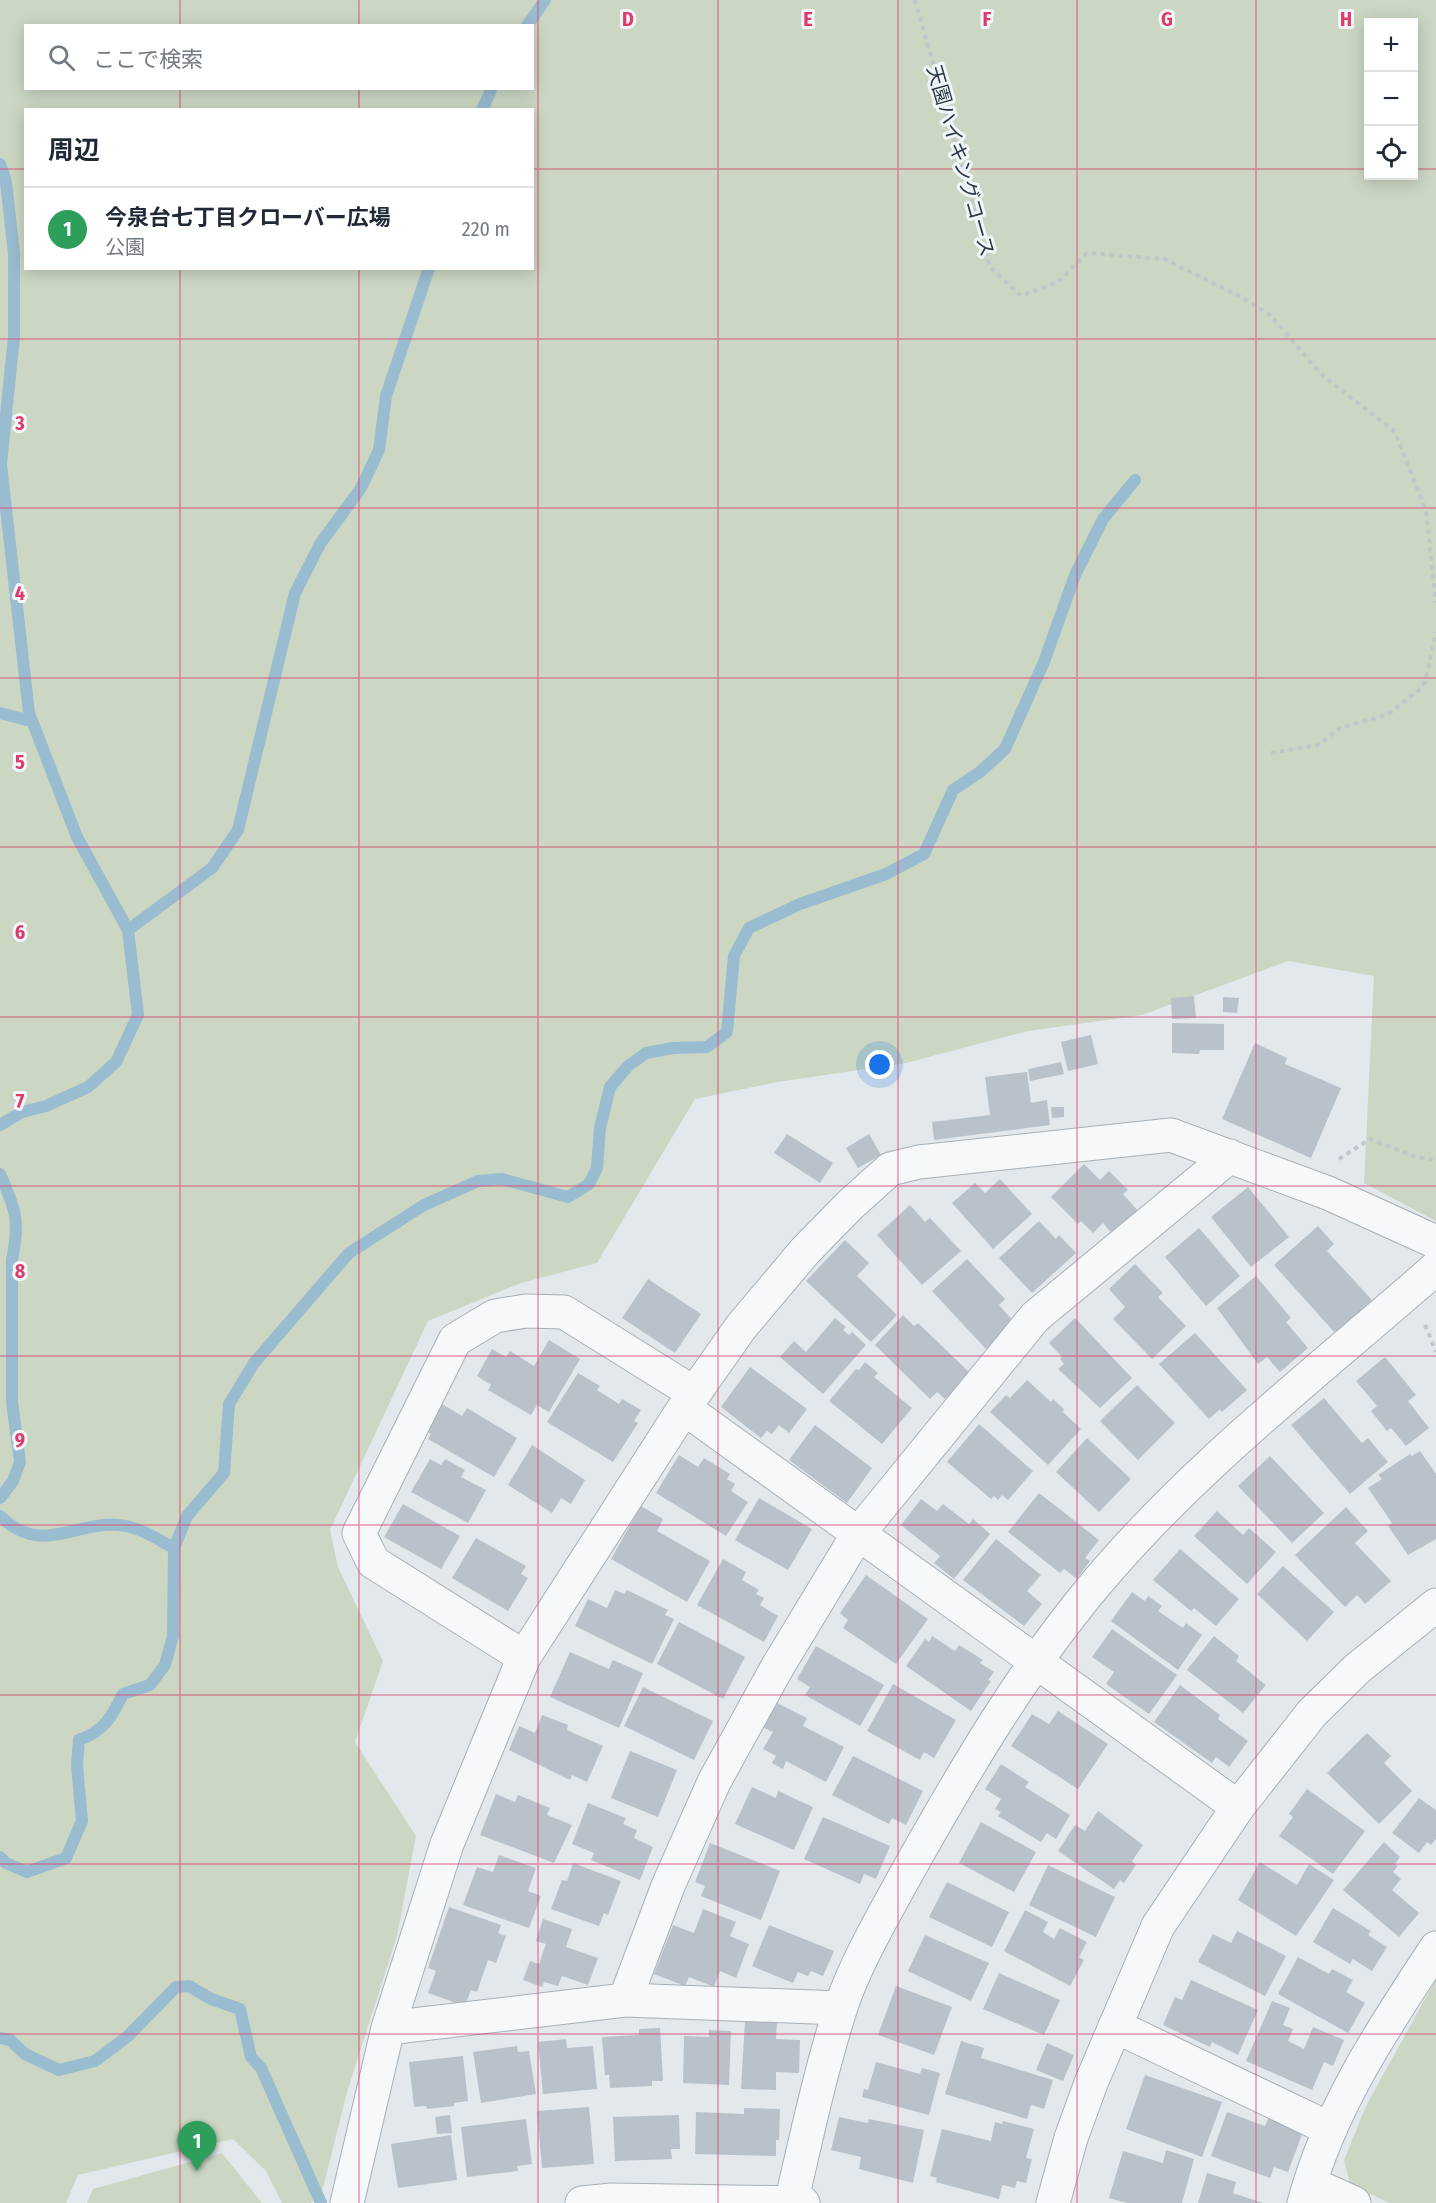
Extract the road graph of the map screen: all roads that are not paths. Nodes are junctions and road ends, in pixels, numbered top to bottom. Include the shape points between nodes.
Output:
1 (1230, 1156) junction
2 (1436, 1242) edge
3 (1436, 1268) edge
4 (689, 1400) junction
5 (858, 1534) junction
6 (1436, 1605) edge
7 (524, 1657) junction
8 (1035, 1662) junction
9 (1238, 1807) junction
10 (1436, 1948) edge
11 (625, 2000) junction
12 (840, 2008) junction
13 (1115, 2026) junction
14 (388, 2028) junction
15 (1328, 2128) junction
16 (1307, 2193) edge
17 (795, 2202) edge
18 (347, 2203) edge
19 (582, 2203) edge
20 (1053, 2203) edge
21 (1354, 2203) edge

1 - 2 street via 1328,1193
1 - 4 street via 1171,1135 890,1168 804,1251 741,1327
1 - 5 street via 1035,1317
3 - 8 street via 1220,1455 1095,1585
4 - 5 street
4 - 7 street
4 - 7 street via 564,1312 526,1311 495,1316 455,1340 359,1533 373,1562
5 - 8 street
5 - 11 street via 714,1782 668,1886
6 - 9 street via 1358,1668 1312,1713
7 - 14 street via 447,1844
8 - 9 street
8 - 12 street via 977,1753 880,1922
9 - 13 street via 1158,1926
10 - 15 street via 1370,2049
11 - 12 street
11 - 14 street
12 - 17 street
13 - 15 street
13 - 20 street via 1071,2138
14 - 18 street
15 - 16 street
16 - 21 street
17 - 19 street

